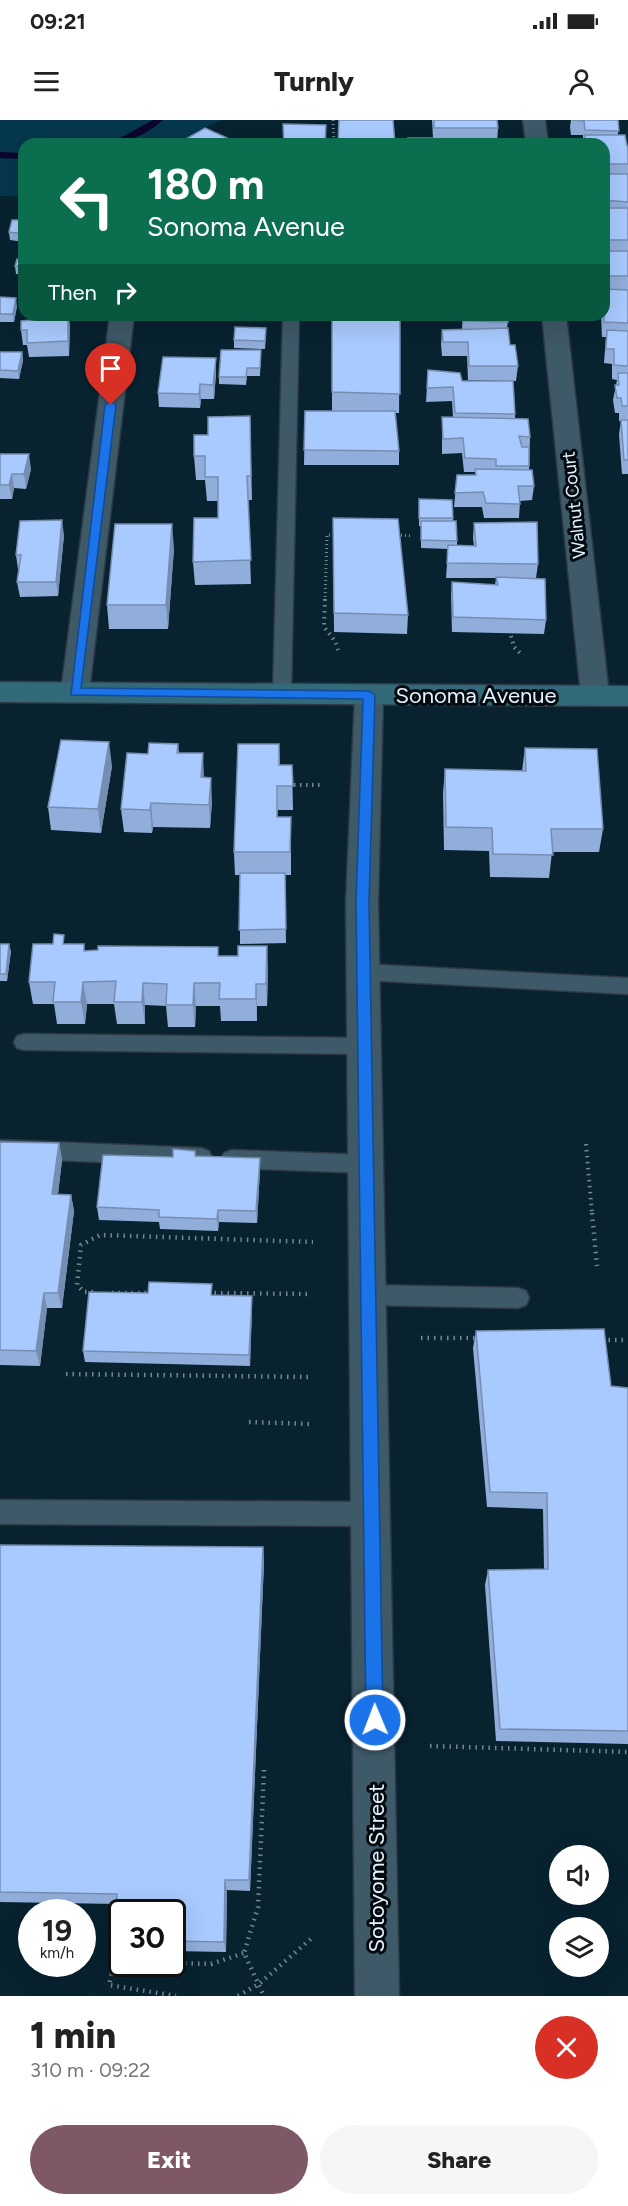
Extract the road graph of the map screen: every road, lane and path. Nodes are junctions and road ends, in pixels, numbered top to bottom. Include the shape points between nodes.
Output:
1 (333, 120) edge
2 (534, 120) edge
3 (334, 138) edge
4 (536, 138) edge
5 (121, 321) edge
6 (291, 321) edge
7 (555, 321) edge
8 (338, 535) edge
9 (391, 535) edge
10 (413, 536) dead end
11 (511, 636) edge
12 (339, 653) dead end
13 (522, 655) dead end
14 (0, 692) edge
15 (75, 692) junction
16 (282, 694) junction
17 (369, 695) junction
18 (595, 695) junction
19 (628, 696) edge
20 (279, 785) edge
21 (323, 785) dead end
22 (363, 972) junction
23 (628, 986) edge
24 (24, 1042) dead end
25 (364, 1046) junction
26 (586, 1144) dead end
27 (0, 1149) edge
28 (366, 1164) junction
29 (313, 1242) dead end
30 (597, 1266) dead end
31 (96, 1292) edge
32 (108, 1293) edge
33 (156, 1293) edge
34 (204, 1293) edge
35 (312, 1294) dead end
36 (368, 1295) junction
37 (518, 1298) dead end
38 (421, 1338) dead end
39 (481, 1338) edge
40 (600, 1340) edge
41 (628, 1340) edge
42 (66, 1374) dead end
43 (311, 1377) dead end
44 (249, 1422) dead end
45 (311, 1424) dead end
46 (0, 1512) edge
47 (371, 1514) junction
48 (429, 1746) dead end
49 (628, 1752) edge
50 (264, 1770) dead end
51 (313, 1937) dead end
52 (244, 1953) junction
53 (186, 1963) edge
54 (111, 1977) edge
55 (259, 1984) junction
56 (176, 1996) edge
57 (238, 1996) edge
58 (264, 1996) edge
59 (376, 1996) edge

1 - 3 path
2 - 4 street
5 - 15 street
6 - 16 lane
7 - 18 street, Walnut Court
8 - 12 path via 327,535 324,627
9 - 10 path
11 - 13 path
14 - 15 street, Sonoma Avenue
15 - 16 street, Sonoma Avenue
16 - 17 street, Sonoma Avenue
17 - 18 street, Sonoma Avenue
17 - 22 street, Sotoyome Street
18 - 19 street, Sonoma Avenue
20 - 21 path
22 - 23 lane
22 - 25 street, Sotoyome Street
24 - 25 lane
25 - 28 street, Sotoyome Street
26 - 30 path
27 - 28 lane
28 - 36 street, Sotoyome Street
29 - 31 path via 100,1235 81,1245 77,1285 84,1292
32 - 33 path
34 - 35 path
36 - 37 lane
36 - 47 street, Sotoyome Street
38 - 39 path
40 - 41 path
42 - 43 path
44 - 45 path
46 - 47 lane
47 - 59 street, Sotoyome Street
48 - 49 path
50 - 52 path via 258,1907
51 - 55 path
52 - 53 path via 211,1964
52 - 55 path
54 - 56 path via 109,1984
55 - 57 path
55 - 58 path

